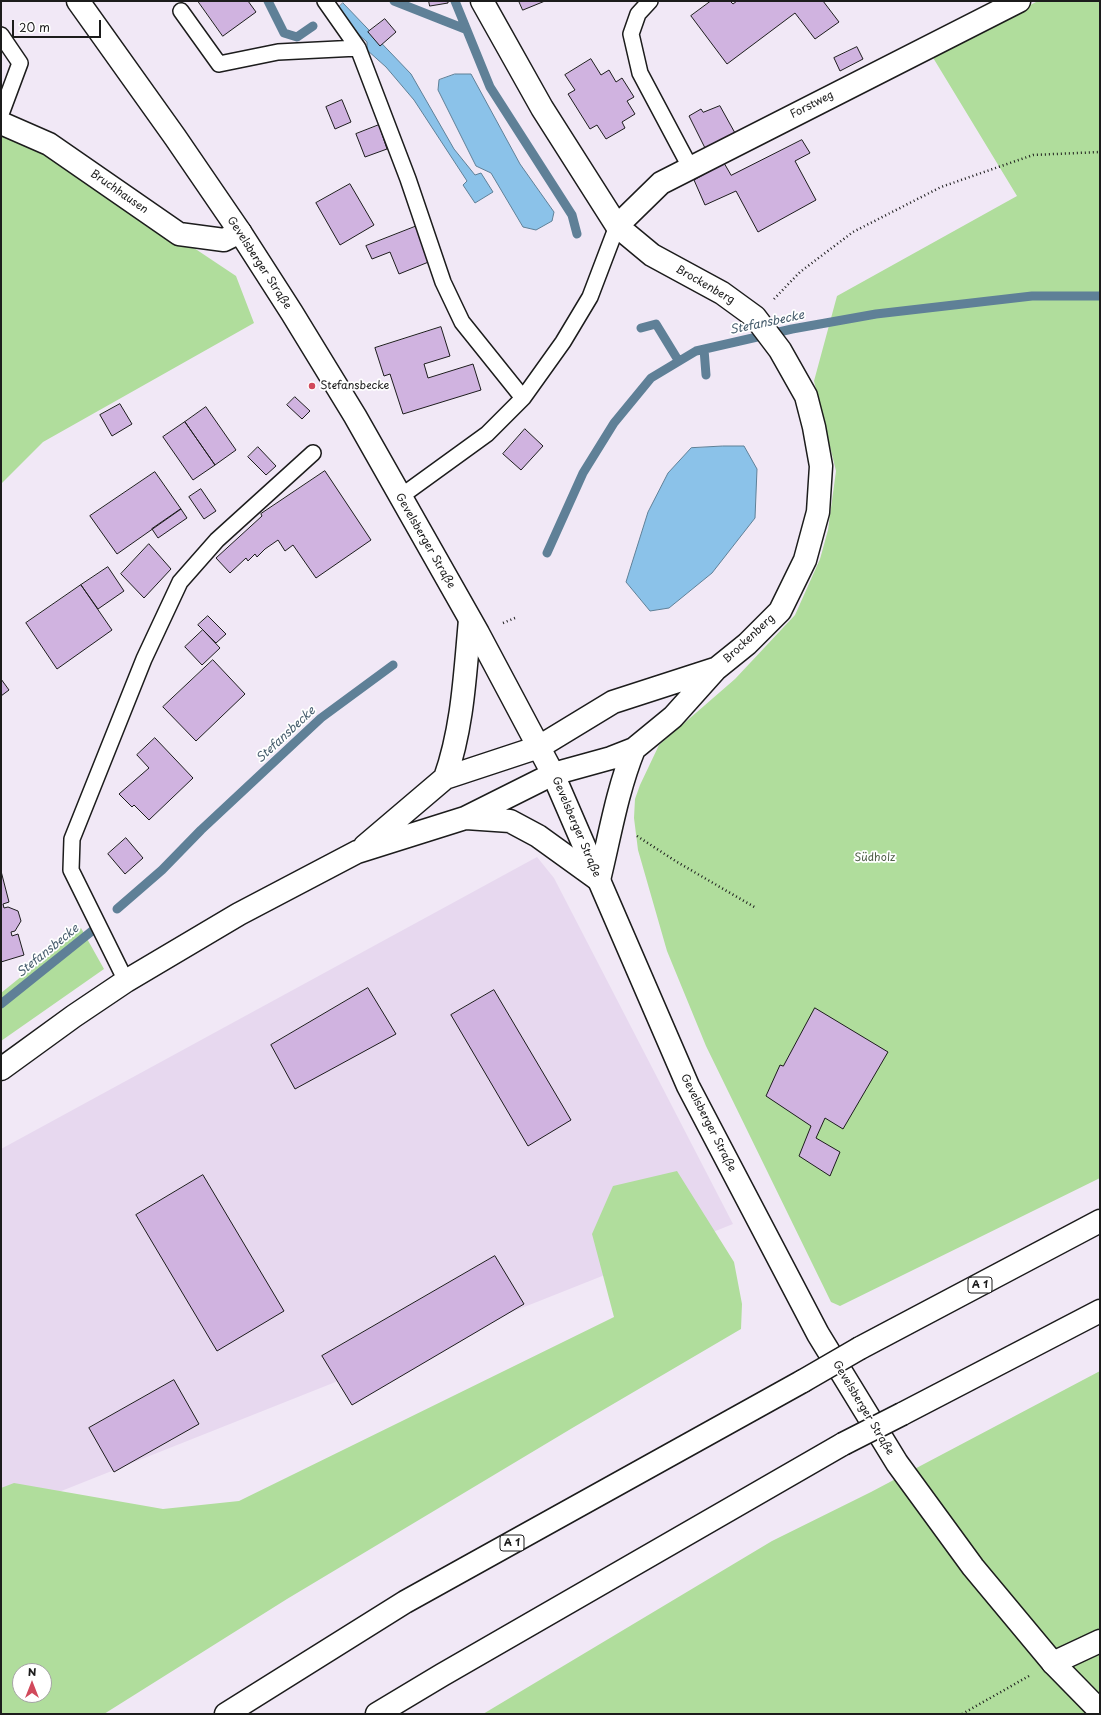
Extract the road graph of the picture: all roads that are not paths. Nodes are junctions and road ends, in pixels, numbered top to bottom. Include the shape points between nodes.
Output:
1 (78, 1) edge
2 (325, 1) edge
3 (482, 1) edge
4 (650, 1) edge
5 (1019, 1) edge
6 (181, 11) dead end
7 (1, 34) edge
8 (358, 48) junction
9 (1, 114) edge
10 (1, 123) edge
11 (690, 167) junction
12 (617, 226) junction
13 (240, 232) junction
14 (523, 398) junction
15 (313, 453) dead end
16 (400, 497) junction
17 (470, 620) junction
18 (716, 669) junction
19 (539, 747) junction
20 (634, 749) junction
21 (553, 774) junction
22 (445, 778) junction
23 (465, 818) junction
24 (357, 852) junction
25 (599, 880) junction
26 (126, 981) junction
27 (1, 1069) edge
28 (1100, 1221) edge
29 (1100, 1311) edge
30 (1100, 1640) edge
31 (1053, 1663) junction
32 (1100, 1711) edge
33 (226, 1714) edge
34 (377, 1714) edge

1 - 13 main road, Gevelsberger Straße
2 - 8 lane
3 - 12 main road, Brockenberg via 542,108
4 - 11 lane via 638,14 631,34 640,73
5 - 11 main road, Forstweg
6 - 8 lane via 219,64 278,52
7 - 9 lane via 20,63
8 - 14 lane via 403,165 443,282 462,322
10 - 13 main road, Bruchhausen via 49,144 179,234 224,240
11 - 12 main road, Forstweg via 661,183
12 - 14 lane via 590,296 563,342
12 - 18 main road, Brockenberg via 652,255 722,293 755,317 780,350 806,396 814,427 820,466 818,512 805,560 780,611 747,644
13 - 16 main road, Gevelsberger Straße via 351,409
14 - 16 lane via 486,434
15 - 26 lane via 217,540 180,582 144,659 72,839 71,870
16 - 17 main road, Gevelsberger Straße
17 - 19 main road, Gevelsberger Straße
17 - 22 main road via 461,716 452,759
18 - 19 main road, Brockenberg via 614,702
18 - 20 main road, Brockenberg via 673,717
19 - 21 main road, Gevelsberger Straße
19 - 22 main road
20 - 21 main road, Brockenberg
20 - 25 main road via 618,793
21 - 23 main road
21 - 25 main road, Gevelsberger Straße
22 - 24 main road
23 - 24 main road
23 - 25 main road via 510,821 538,836
24 - 26 main road via 239,914
25 - 31 main road, Gevelsberger Straße via 688,1086 818,1334 901,1469 973,1567
26 - 27 main road
28 - 33 main road, A 1, bridge via 860,1348 405,1602
29 - 34 main road, bridge via 844,1444
30 - 31 main road
31 - 32 main road, Gevelsberger Straße

